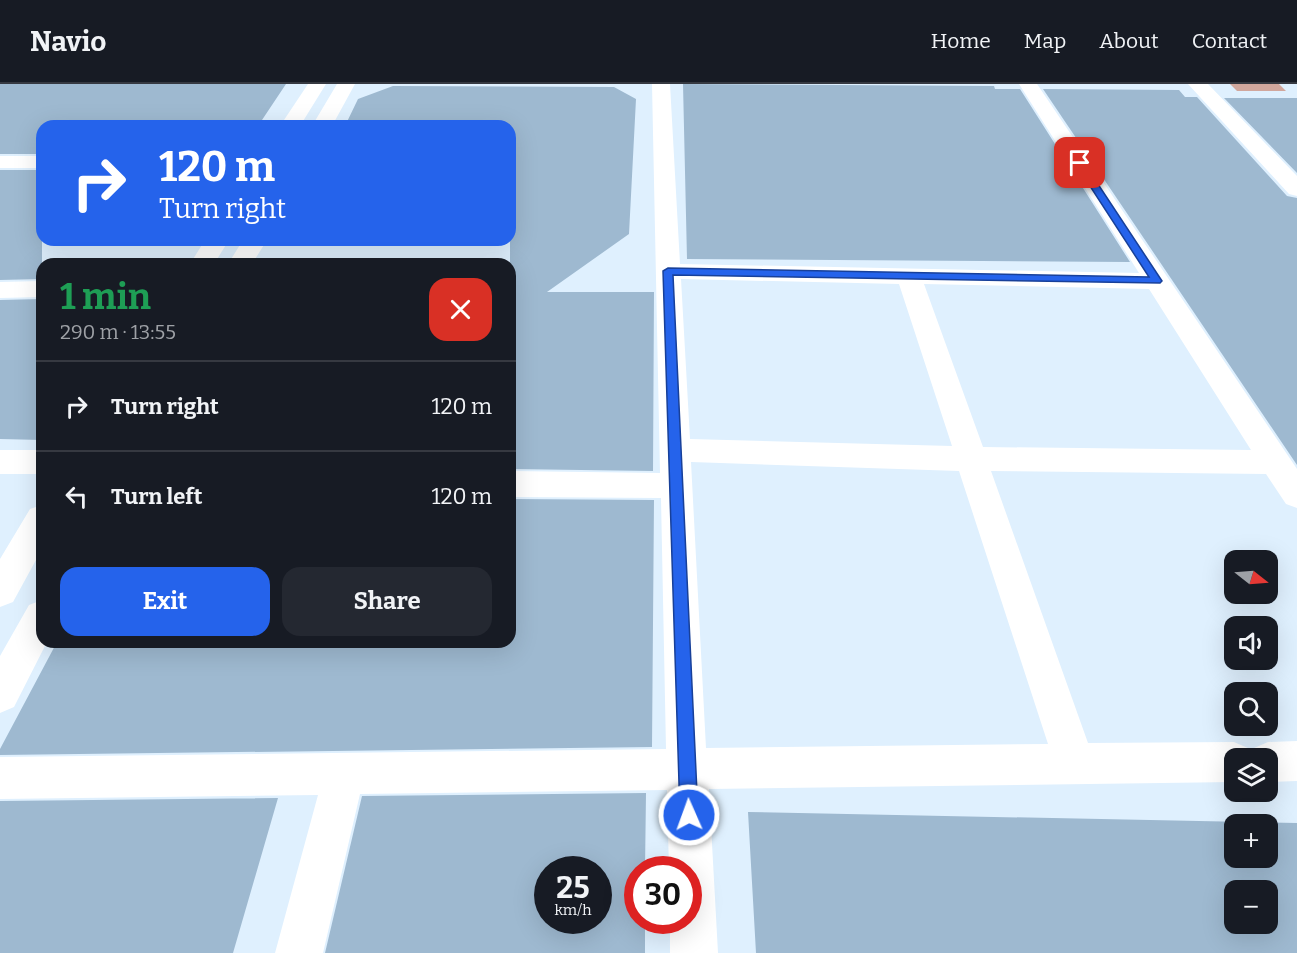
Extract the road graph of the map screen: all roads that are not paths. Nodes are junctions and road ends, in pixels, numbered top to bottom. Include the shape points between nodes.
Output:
1 (317, 84) edge
2 (323, 84) edge
3 (340, 84) edge
4 (346, 84) edge
5 (661, 84) edge
6 (1028, 84) edge
7 (1197, 84) edge
8 (294, 120) edge
9 (325, 120) edge
10 (0, 162) edge
11 (36, 162) edge
12 (1297, 189) edge
13 (668, 271) junction
14 (909, 276) junction
15 (1157, 281) junction
16 (36, 289) edge
17 (0, 290) edge
18 (675, 450) junction
19 (971, 459) junction
20 (0, 462) edge
21 (36, 462) edge
22 (1276, 462) junction
23 (516, 484) edge
24 (677, 486) junction
25 (1297, 495) edge
26 (36, 529) edge
27 (0, 591) edge
28 (36, 627) edge
29 (0, 694) edge
30 (1297, 761) edge
31 (1224, 762) edge
32 (1278, 762) edge
33 (1075, 764) junction
34 (687, 769) junction
35 (344, 773) junction
36 (0, 778) edge
37 (299, 953) edge
38 (694, 953) edge

1 - 8 street
2 - 3 street
4 - 9 street
5 - 13 street
6 - 15 street
7 - 12 street
10 - 11 street
13 - 14 street
13 - 18 street
14 - 15 street
14 - 19 street
15 - 22 street
16 - 17 street
18 - 19 street
18 - 24 street
19 - 22 street
19 - 33 street
20 - 21 street
22 - 25 street
23 - 24 street
24 - 34 street
26 - 27 street
28 - 29 street
30 - 32 street
31 - 33 street
33 - 34 street
34 - 35 street
34 - 38 street
35 - 36 street
35 - 37 street

